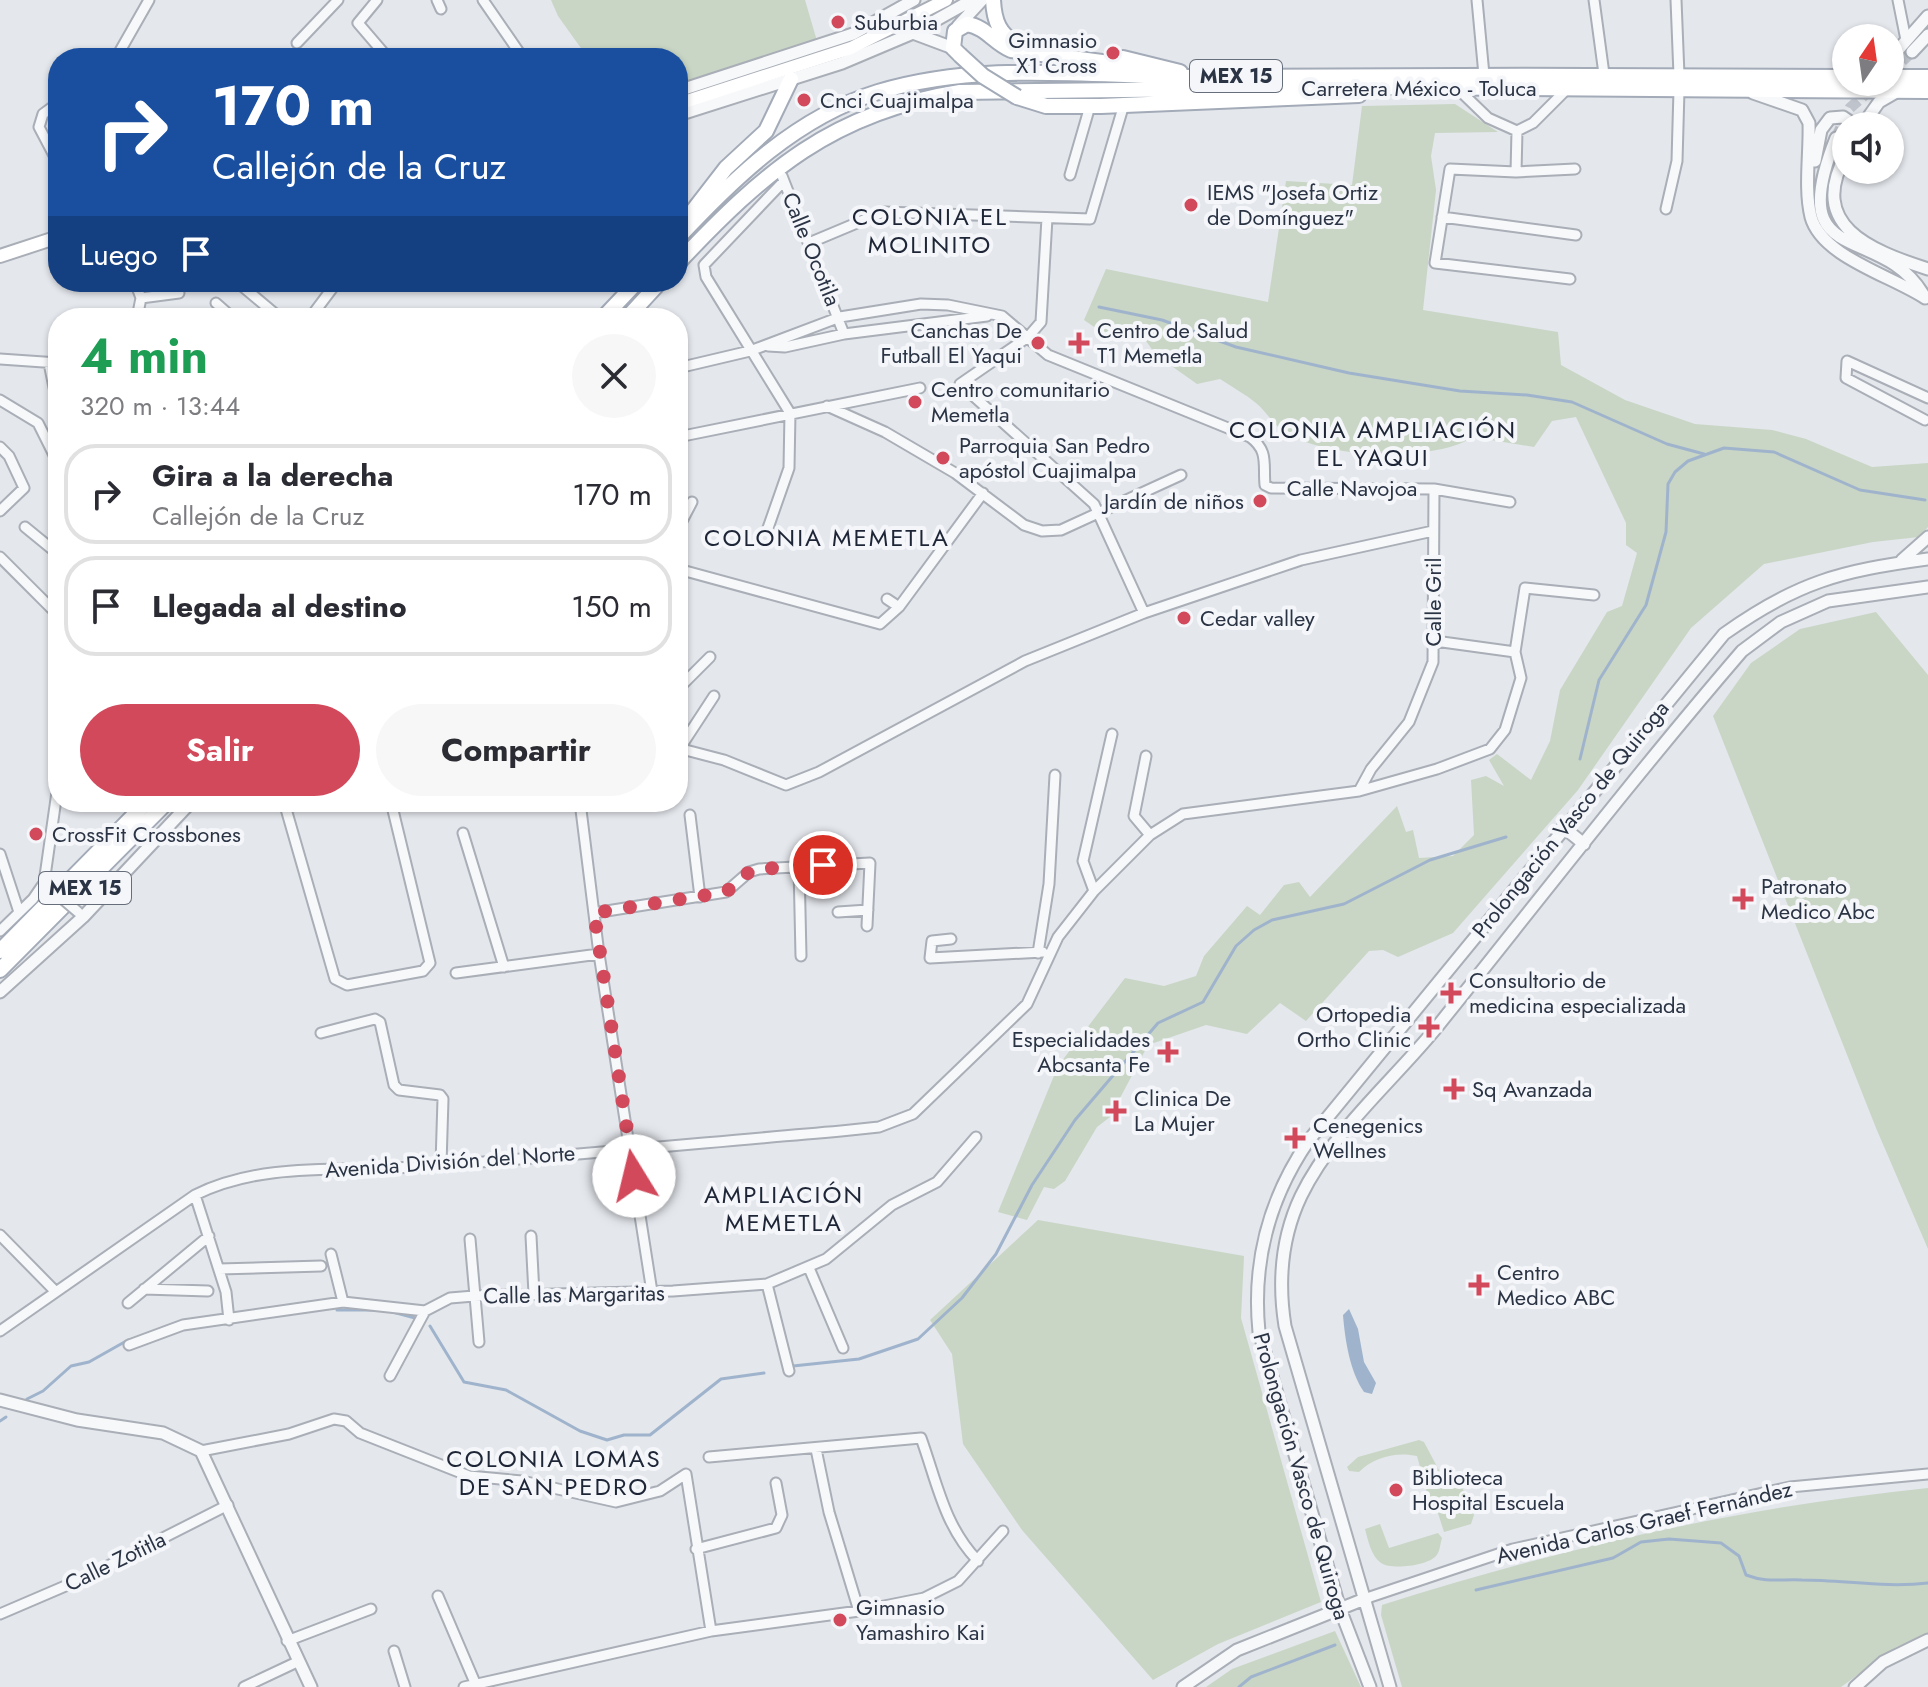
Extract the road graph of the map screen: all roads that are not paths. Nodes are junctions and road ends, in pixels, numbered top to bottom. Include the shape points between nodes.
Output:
1 (149, 0) edge
2 (338, 0) edge
3 (377, 0) edge
4 (483, 0) edge
5 (914, 0) edge
6 (946, 0) edge
7 (972, 0) edge
8 (982, 0) edge
9 (993, 0) edge
10 (1477, 0) edge
11 (1594, 0) edge
12 (1676, 0) edge
13 (1898, 0) edge
14 (1928, 16) edge
15 (957, 27) junction
16 (913, 33) junction
17 (1928, 35) edge
18 (1906, 40) junction
19 (1904, 42) tunnel mouth
20 (297, 43) dead end
21 (122, 48) edge
22 (379, 48) edge
23 (516, 48) edge
24 (956, 52) junction
25 (1912, 52) tunnel mouth
26 (1168, 68) junction
27 (1604, 74) junction
28 (1484, 75) junction
29 (1679, 75) junction
30 (1832, 75) edge
31 (1195, 77) junction
32 (1904, 77) edge
33 (1928, 77) edge
34 (791, 79) junction
35 (1380, 87) junction
36 (688, 88) edge
37 (1457, 88) junction
38 (1567, 89) junction
39 (1679, 90) junction
40 (1745, 91) junction
41 (1832, 91) edge
42 (1904, 91) edge
43 (1928, 91) edge
44 (1889, 96) edge
45 (688, 101) edge
46 (48, 110) edge
47 (1122, 111) dead end
48 (688, 112) edge
49 (1872, 112) edge
50 (1088, 113) dead end
51 (1832, 118) edge
52 (1517, 131) junction
53 (48, 144) edge
54 (1832, 150) tunnel mouth
55 (778, 166) junction
56 (1575, 169) dead end
57 (1516, 172) junction
58 (1070, 175) dead end
59 (784, 181) junction
60 (1832, 184) edge
61 (1809, 187) junction
62 (1666, 209) dead end
63 (688, 217) edge
64 (1442, 217) junction
65 (1047, 218) junction
66 (688, 227) edge
67 (1576, 235) dead end
68 (48, 240) edge
69 (809, 243) junction
70 (688, 253) edge
71 (0, 256) edge
72 (1928, 269) edge
73 (1570, 279) dead end
74 (139, 292) edge
75 (249, 292) edge
76 (628, 292) edge
77 (651, 292) edge
78 (179, 293) dead end
79 (141, 298) junction
80 (1927, 301) edge
81 (216, 303) dead end
82 (139, 308) edge
83 (222, 308) edge
84 (268, 308) edge
85 (612, 308) edge
86 (636, 308) edge
87 (994, 315) junction
88 (840, 317) junction
89 (844, 334) junction
90 (1028, 337) junction
91 (768, 346) junction
92 (750, 351) junction
93 (0, 359) edge
94 (48, 363) edge
95 (688, 366) edge
96 (920, 388) dead end
97 (1928, 398) edge
98 (0, 400) edge
99 (827, 406) junction
100 (790, 413) junction
101 (1925, 420) dead end
102 (688, 435) edge
103 (48, 443) edge
104 (0, 447) edge
105 (1181, 475) dead end
106 (1434, 489) junction
107 (983, 493) junction
108 (692, 502) dead end
109 (1510, 502) dead end
110 (688, 509) edge
111 (0, 511) edge
112 (1100, 512) junction
113 (25, 527) dead end
114 (768, 528) dead end
115 (1433, 531) junction
116 (1928, 537) edge
117 (48, 546) edge
118 (0, 557) edge
119 (1928, 559) edge
120 (1895, 563) junction
121 (688, 572) edge
122 (1928, 587) edge
123 (1594, 595) dead end
124 (887, 599) dead end
125 (48, 605) edge
126 (899, 607) junction
127 (1144, 613) junction
128 (1435, 641) junction
129 (1515, 652) junction
130 (710, 657) dead end
131 (688, 679) edge
132 (714, 696) dead end
133 (1112, 734) dead end
134 (688, 735) edge
135 (688, 750) edge
136 (1146, 756) dead end
137 (1055, 775) dead end
138 (1359, 791) junction
139 (55, 812) edge
140 (137, 812) edge
141 (157, 812) edge
142 (181, 812) edge
143 (287, 812) edge
144 (393, 812) edge
145 (581, 812) edge
146 (690, 815) dead end
147 (1563, 827) junction
148 (463, 833) dead end
149 (1150, 835) junction
150 (1584, 844) junction
151 (0, 854) edge
152 (799, 866) junction
153 (47, 885) junction
154 (1094, 891) junction
155 (700, 897) junction
156 (868, 910) junction
157 (19, 912) junction
158 (838, 912) dead end
159 (594, 913) junction
160 (80, 914) junction
161 (867, 926) dead end
162 (0, 931) edge
163 (951, 939) dead end
164 (0, 951) edge
165 (1051, 952) junction
166 (1038, 953) junction
167 (599, 954) junction
168 (801, 956) dead end
169 (504, 967) junction
170 (0, 970) edge
171 (456, 973) dead end
172 (0, 992) edge
173 (321, 1033) dead end
174 (976, 1137) dead end
175 (629, 1147) junction
176 (441, 1164) junction
177 (195, 1195) junction
178 (0, 1235) edge
179 (209, 1236) junction
180 (531, 1236) dead end
181 (470, 1239) dead end
182 (331, 1254) dead end
183 (321, 1266) dead end
184 (809, 1268) junction
185 (219, 1269) junction
186 (767, 1284) junction
187 (144, 1289) junction
188 (55, 1291) junction
189 (208, 1291) dead end
190 (652, 1292) junction
191 (534, 1294) junction
192 (474, 1296) junction
193 (343, 1302) junction
194 (128, 1303) dead end
195 (425, 1311) junction
196 (229, 1320) junction
197 (0, 1331) edge
198 (479, 1342) dead end
199 (129, 1345) dead end
200 (843, 1348) dead end
201 (789, 1371) dead end
202 (390, 1376) dead end
203 (0, 1400) edge
204 (816, 1449) junction
205 (201, 1451) junction
206 (709, 1457) dead end
207 (1928, 1474) edge
208 (776, 1483) dead end
209 (228, 1505) junction
210 (1003, 1531) dead end
211 (696, 1549) junction
212 (978, 1561) junction
213 (438, 1596) dead end
214 (1367, 1598) junction
215 (371, 1609) dead end
216 (1340, 1609) junction
217 (859, 1611) junction
218 (0, 1614) edge
219 (711, 1631) junction
220 (1928, 1640) edge
221 (287, 1641) junction
222 (394, 1651) dead end
223 (297, 1662) junction
224 (476, 1685) junction
225 (244, 1687) edge
226 (311, 1687) edge
227 (405, 1687) edge
228 (464, 1687) edge
229 (1183, 1687) edge
230 (1370, 1687) edge
231 (1390, 1687) edge
232 (1855, 1687) edge

1 - 21 street
2 - 20 street
3 - 22 street via 358,23
4 - 23 street
5 - 36 street via 853,34
6 - 45 main road via 851,48
7 - 16 street
8 - 15 street
9 - 26 main road via 1000,29 1013,42
10 - 28 street
11 - 27 street
12 - 29 street
13 - 18 street
14 - 18 street
15 - 24 main road
15 - 26 main road via 979,27 1011,50
16 - 24 street
16 - 34 street
17 - 25 street
18 - 19 street
24 - 35 main road, bridge via 999,87 1046,106 1265,102 1358,96
26 - 31 main road
27 - 28 main road, Carretera México - Toluca / MEX 15
27 - 29 main road, Carretera México - Toluca / MEX 15
28 - 31 main road, Carretera México - Toluca / MEX 15
29 - 30 main road, Carretera México - Toluca / MEX 15
31 - 66 main road, Carretera México - Toluca / MEX 15 via 1025,71 879,91 833,109 770,149
32 - 33 main road
34 - 48 street
34 - 63 main road via 766,131 726,168
35 - 37 main road, Carretera México - Toluca / MEX 15
35 - 55 main road, Carretera México - Toluca / MEX 15 via 960,92 921,98 853,121
37 - 38 main road, Carretera México - Toluca / MEX 15
37 - 52 street via 1488,118
38 - 39 main road, Carretera México - Toluca / MEX 15
38 - 52 street via 1533,123
39 - 40 main road, Carretera México - Toluca / MEX 15
39 - 62 street via 1677,161
40 - 41 main road, Carretera México - Toluca / MEX 15
40 - 61 street via 1802,110 1809,123
42 - 43 main road, Carretera México - Toluca / MEX 15
44 - 49 street
46 - 53 street via 39,127
47 - 65 street via 1094,214 1083,219
50 - 58 street
51 - 61 street via 1821,130
52 - 57 street
54 - 80 street via 1819,191 1822,217 1837,234 1915,281
55 - 59 street, Calle Ocotila
55 - 70 main road, Carretera México - Toluca / MEX 15
56 - 57 street
57 - 64 street via 1450,169
59 - 69 street, Calle Ocotila
59 - 92 street via 704,265
60 - 72 street via 1834,210 1845,226
61 - 80 street via 1810,215 1829,246
64 - 67 street
64 - 73 street via 1435,263
65 - 69 street via 883,212
65 - 90 street via 1043,317
68 - 71 main road
69 - 88 street, Calle Ocotila
74 - 79 street
75 - 84 street
76 - 85 main road
77 - 86 main road
78 - 79 street
79 - 82 street
81 - 83 street
87 - 88 street via 921,304
87 - 89 street
87 - 90 street
88 - 89 street, Calle Ocotila
88 - 91 street via 782,336
89 - 91 street
90 - 106 street, Calle Navojoa via 1048,355 1250,437 1261,445 1265,485 1271,488
90 - 112 street via 960,384
91 - 92 street
92 - 95 street
92 - 100 street
93 - 94 street
96 - 99 street
97 - 101 street via 1847,361 1846,378
98 - 103 street via 38,423
99 - 100 street
99 - 107 street via 885,432
100 - 102 street
100 - 114 street via 789,468
104 - 111 street via 24,488
105 - 112 street
106 - 109 street, Calle Navojoa
106 - 115 street, Calle Gril
107 - 112 street via 1024,525 1042,531 1061,530
107 - 126 street
108 - 110 street
112 - 127 street
113 - 117 street
115 - 127 street via 1301,560
115 - 128 street, Calle Gril
116 - 120 street
118 - 125 street
119 - 120 street, Prolongación Vasco de Quiroga
120 - 147 street, Prolongación Vasco de Quiroga via 1825,577 1772,600 1724,634
121 - 126 street via 870,624 888,620
122 - 150 street, Prolongación Vasco de Quiroga via 1828,601 1781,622 1742,651
123 - 129 street, Avenida División del Norte via 1525,588
124 - 126 street
127 - 135 street via 1025,661 798,782 776,783
128 - 129 street
128 - 138 street, Calle Gril via 1429,676 1409,722
129 - 138 street, Avenida División del Norte via 1521,678 1515,702 1505,730 1490,749
130 - 131 street
132 - 134 street
133 - 154 street via 1083,861
136 - 149 street via 1134,816
137 - 166 street via 1049,884
138 - 149 street, Avenida División del Norte via 1270,805 1215,807 1183,814
139 - 153 street
140 - 164 main road, MEX 15
141 - 170 main road, MEX 15
142 - 160 street
143 - 144 street via 337,983 347,985 428,968
145 - 159 street
146 - 155 street
147 - 150 street
147 - 216 street, Prolongación Vasco de Quiroga via 1309,1140 1280,1189 1267,1225 1255,1295 1259,1332
148 - 169 street
149 - 154 street, Avenida División del Norte
150 - 214 street, Prolongación Vasco de Quiroga via 1313,1174 1289,1229 1280,1297 1285,1326
151 - 157 street
152 - 155 street via 749,872 726,892
152 - 156 street via 870,863
152 - 168 street
153 - 157 street
153 - 160 street, bridge
154 - 165 street, Avenida División del Norte
155 - 159 street
156 - 158 street
156 - 161 street
157 - 162 street
159 - 167 street
160 - 172 street
163 - 166 street via 932,941 930,958
165 - 166 street
165 - 175 street, Avenida División del Norte via 1027,1004 913,1114 879,1127
167 - 169 street
167 - 175 street
169 - 171 street
173 - 176 street via 380,1022 394,1085 443,1099
174 - 184 street, Calle las Margaritas via 937,1182 892,1205
175 - 176 street, Avenida División del Norte
175 - 190 street
176 - 177 street, Avenida División del Norte via 257,1173
177 - 179 street
177 - 188 street, Avenida División del Norte
178 - 188 street
179 - 185 street
179 - 187 street
180 - 191 street
181 - 192 street
182 - 193 street
183 - 185 street
184 - 186 street, Calle las Margaritas
184 - 200 street
185 - 196 street
186 - 190 street, Calle las Margaritas
186 - 201 street
187 - 189 street
187 - 194 street
188 - 197 street, Avenida División del Norte
190 - 191 street, Calle las Margaritas
191 - 192 street, Calle las Margaritas
192 - 195 street, Calle las Margaritas via 450,1298
192 - 198 street
193 - 195 street, Calle las Margaritas
193 - 196 street, Calle las Margaritas
195 - 202 street
196 - 199 street, Calle las Margaritas via 183,1325
203 - 205 street via 77,1420 163,1433
204 - 206 street
204 - 212 street via 921,1438 943,1507 961,1543
204 - 217 street
205 - 209 street
205 - 211 street via 289,1434 334,1419 469,1476 522,1481 616,1502 660,1491 686,1474
207 - 214 street, Avenida Carlos Graef Fernández via 1790,1487 1513,1549
208 - 211 street via 782,1515 776,1528
209 - 218 street, Calle Zotitla
209 - 221 street
210 - 212 street
211 - 219 street
212 - 217 street via 958,1581 924,1598
213 - 224 street
214 - 216 street
214 - 231 street, Prolongación Vasco de Quiroga
215 - 221 street
216 - 229 street via 1237,1650
216 - 230 street, Prolongación Vasco de Quiroga
217 - 219 street
219 - 224 street
220 - 232 street via 1883,1662
221 - 223 street
222 - 227 street
223 - 225 street
223 - 226 street
224 - 228 street

